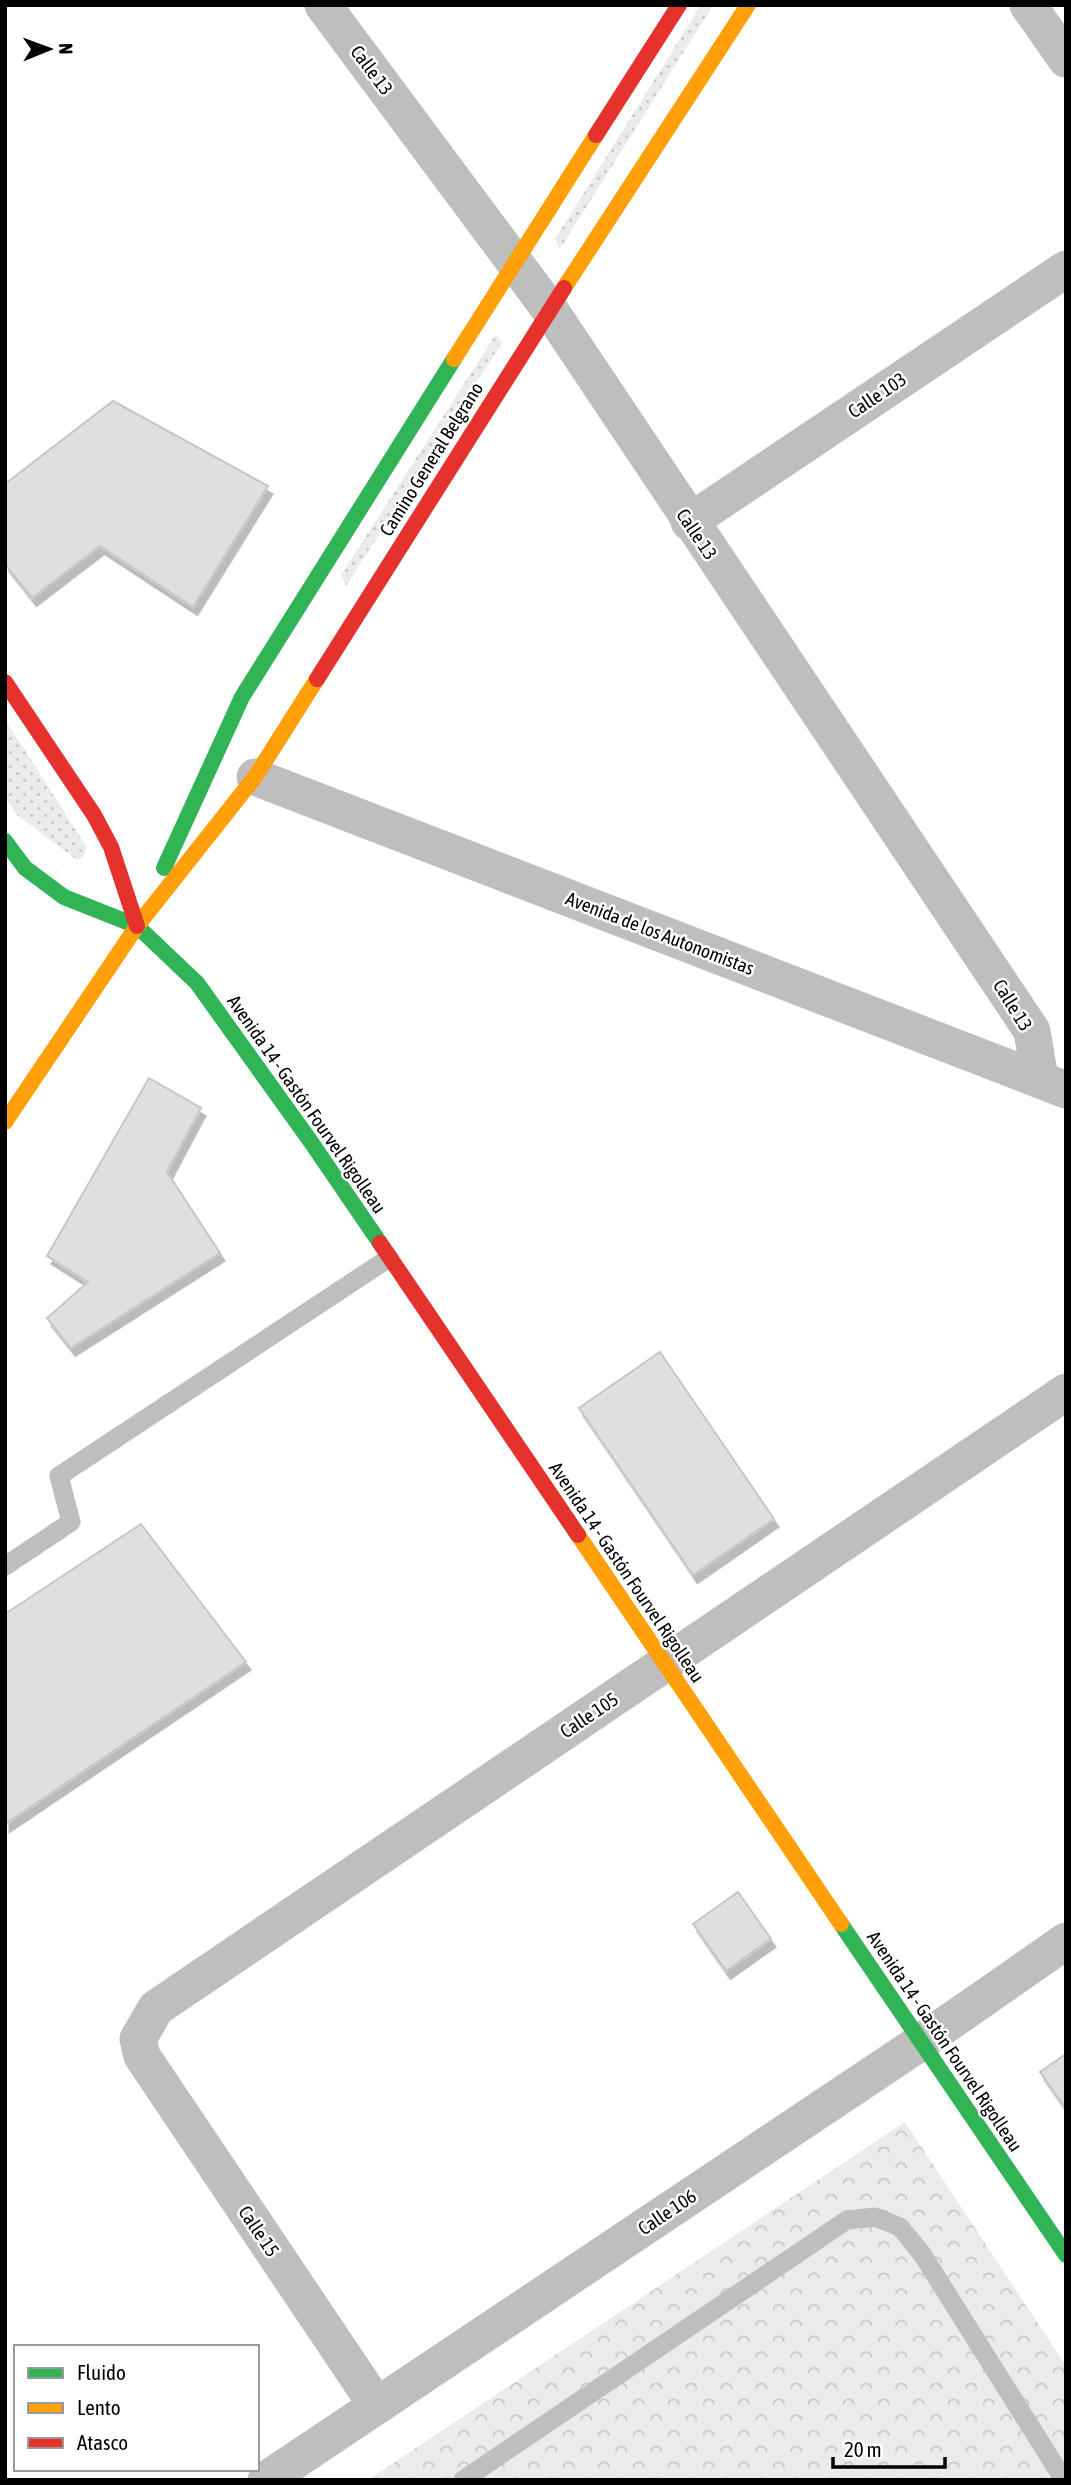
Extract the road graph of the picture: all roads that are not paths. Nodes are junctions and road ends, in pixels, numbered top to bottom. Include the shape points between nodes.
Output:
1 (323, 5) edge
2 (679, 5) edge
3 (748, 5) edge
4 (1028, 5) edge
5 (1066, 59) edge
6 (514, 261) junction
7 (1066, 269) edge
8 (550, 310) junction
9 (689, 522) junction
10 (5, 682) edge
11 (255, 777) junction
12 (5, 841) edge
13 (137, 926) junction
14 (1053, 1084) edge
15 (5, 1122) edge
16 (389, 1258) junction
17 (1066, 1392) edge
18 (5, 1566) edge
19 (664, 1665) junction
20 (1066, 1941) edge
21 (921, 2042) junction
22 (142, 2056) joint
23 (1066, 2255) edge
24 (377, 2406) junction
25 (266, 2480) edge
26 (463, 2480) edge
27 (1064, 2480) edge

1 - 6 street, Calle 13
2 - 6 main road, Camino General Belgrano
3 - 8 main road, Camino General Belgrano
4 - 5 street
6 - 8 street, Calle 13
6 - 13 main road, Camino General Belgrano via 242,698
7 - 9 street, Calle 103
8 - 9 street, Calle 13
8 - 11 main road, Camino General Belgrano
9 - 14 street, Calle 13 via 1031,1031
10 - 13 main road, Avenida 14 - Gastón Fourvel Rigolleau via 94,815 111,847
11 - 13 main road, Camino General Belgrano
11 - 14 street, Avenida de los Autonomistas
12 - 13 main road, Avenida 14 - Gastón Fourvel Rigolleau via 25,868 64,897
13 - 15 main road, Camino General Belgrano
13 - 16 main road, Avenida 14 - Gastón Fourvel Rigolleau via 197,983
16 - 18 lane via 59,1476 71,1522
16 - 19 main road, Avenida 14 - Gastón Fourvel Rigolleau
17 - 19 street, Calle 105
19 - 21 main road, Avenida 14 - Gastón Fourvel Rigolleau
19 - 22 street, Calle 105 via 156,2008 138,2039
20 - 21 street, Calle 106
21 - 23 main road, Avenida 14 - Gastón Fourvel Rigolleau
21 - 24 street, Calle 106
22 - 24 street, Calle 15
24 - 25 street, Calle 106
26 - 27 lane via 847,2220 875,2217 900,2227 922,2254

